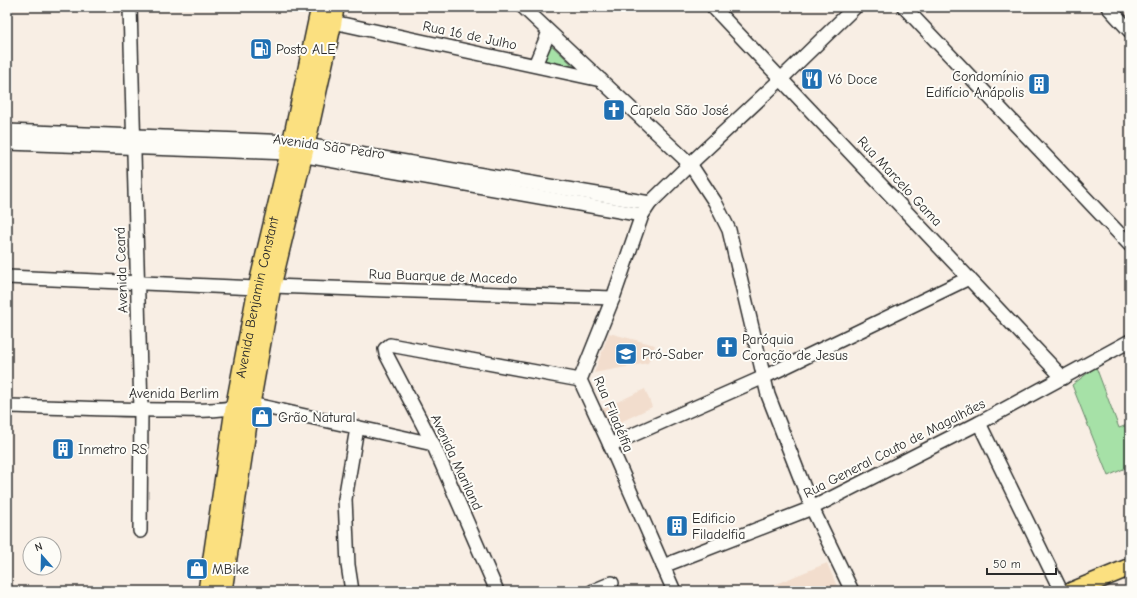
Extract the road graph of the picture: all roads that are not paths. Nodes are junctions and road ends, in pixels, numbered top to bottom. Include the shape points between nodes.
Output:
1 (130, 7) edge
2 (320, 7) edge
3 (523, 7) edge
4 (713, 7) edge
5 (855, 7) edge
6 (904, 7) edge
7 (1108, 7) edge
8 (334, 15) edge
9 (1130, 31) edge
10 (549, 32) junction
11 (535, 65) junction
12 (781, 79) junction
13 (601, 80) junction
14 (7, 131) edge
15 (133, 142) junction
16 (7, 143) edge
17 (297, 149) junction
18 (690, 164) junction
19 (491, 182) junction
20 (542, 184) junction
21 (587, 192) junction
22 (538, 197) junction
23 (650, 202) junction
24 (584, 205) junction
25 (642, 215) junction
26 (1130, 245) edge
27 (7, 277) edge
28 (969, 278) junction
29 (138, 282) junction
30 (264, 287) junction
31 (613, 298) junction
32 (1130, 341) edge
33 (764, 377) junction
34 (1063, 378) junction
35 (580, 380) junction
36 (251, 404) junction
37 (7, 406) edge
38 (234, 409) junction
39 (141, 410) junction
40 (979, 423) junction
41 (357, 428) junction
42 (433, 444) junction
43 (610, 445) junction
44 (812, 508) junction
45 (140, 531) dead end
46 (663, 566) junction
47 (1130, 567) edge
48 (612, 583) dead end
49 (207, 591) edge
50 (223, 591) edge
51 (352, 591) edge
52 (497, 591) edge
53 (593, 591) edge
54 (674, 591) edge
55 (852, 591) edge
56 (1061, 591) edge
57 (1072, 591) edge

1 - 15 street, Avenida Ceará
2 - 17 main road, Avenida Benjamin Constant
3 - 10 street
4 - 12 street, Rua Marcelo Gama
5 - 12 street, Rua Filadélfia
6 - 26 street
7 - 9 street
8 - 11 street, Rua 16 de Julho
8 - 17 main road, Avenida Benjamin Constant
10 - 11 street
10 - 13 street
11 - 13 street, Rua 16 de Julho
12 - 18 street, Rua Filadélfia
12 - 28 street, Rua Marcelo Gama
13 - 18 street
14 - 15 street, Avenida São Pedro
15 - 16 street, Avenida São Pedro
15 - 17 street, Avenida São Pedro
15 - 29 street, Avenida Ceará
17 - 19 street, Avenida São Pedro
17 - 30 main road, Avenida Benjamin Constant
18 - 23 street, Rua Filadélfia
18 - 33 street via 715,202 729,230
19 - 20 street, Avenida São Pedro
19 - 22 street, Avenida São Pedro
20 - 21 street, Avenida São Pedro
20 - 22 street
21 - 23 street, Avenida São Pedro
21 - 24 street
22 - 24 street, Avenida São Pedro
23 - 25 street, Rua Filadélfia
24 - 25 street, Avenida São Pedro
25 - 31 street, Rua Filadélfia
27 - 29 street, Rua Buarque de Macedo
28 - 33 street
28 - 34 street, Rua Marcelo Gama
29 - 30 street, Rua Buarque de Macedo
29 - 39 street, Avenida Ceará
30 - 31 street, Rua Buarque de Macedo
30 - 36 main road, Avenida Benjamin Constant
30 - 38 main road, Avenida Benjamin Constant
31 - 35 street, Rua Filadélfia
32 - 34 street, Rua General Couto de Magalhães
33 - 43 street
33 - 44 street via 768,395
34 - 40 street, Rua General Couto de Magalhães
35 - 42 street, Avenida Mariland via 390,345 385,349 386,354
35 - 43 street, Rua Filadélfia
36 - 38 street, Avenida Berlim
36 - 41 street, Avenida Berlim
36 - 50 main road, Avenida Benjamin Constant
37 - 39 street, Avenida Berlim
38 - 39 street, Avenida Berlim
38 - 49 main road, Avenida Benjamin Constant
39 - 45 street, Avenida Ceará
40 - 44 street, Rua General Couto de Magalhães
40 - 56 street
41 - 42 street, Avenida Berlim
41 - 51 street via 345,499 348,565
42 - 52 street, Avenida Mariland
43 - 46 street, Rua Filadélfia
44 - 46 street, Rua General Couto de Magalhães
44 - 55 street
46 - 54 street, Rua Filadélfia
47 - 57 main road
48 - 53 street

